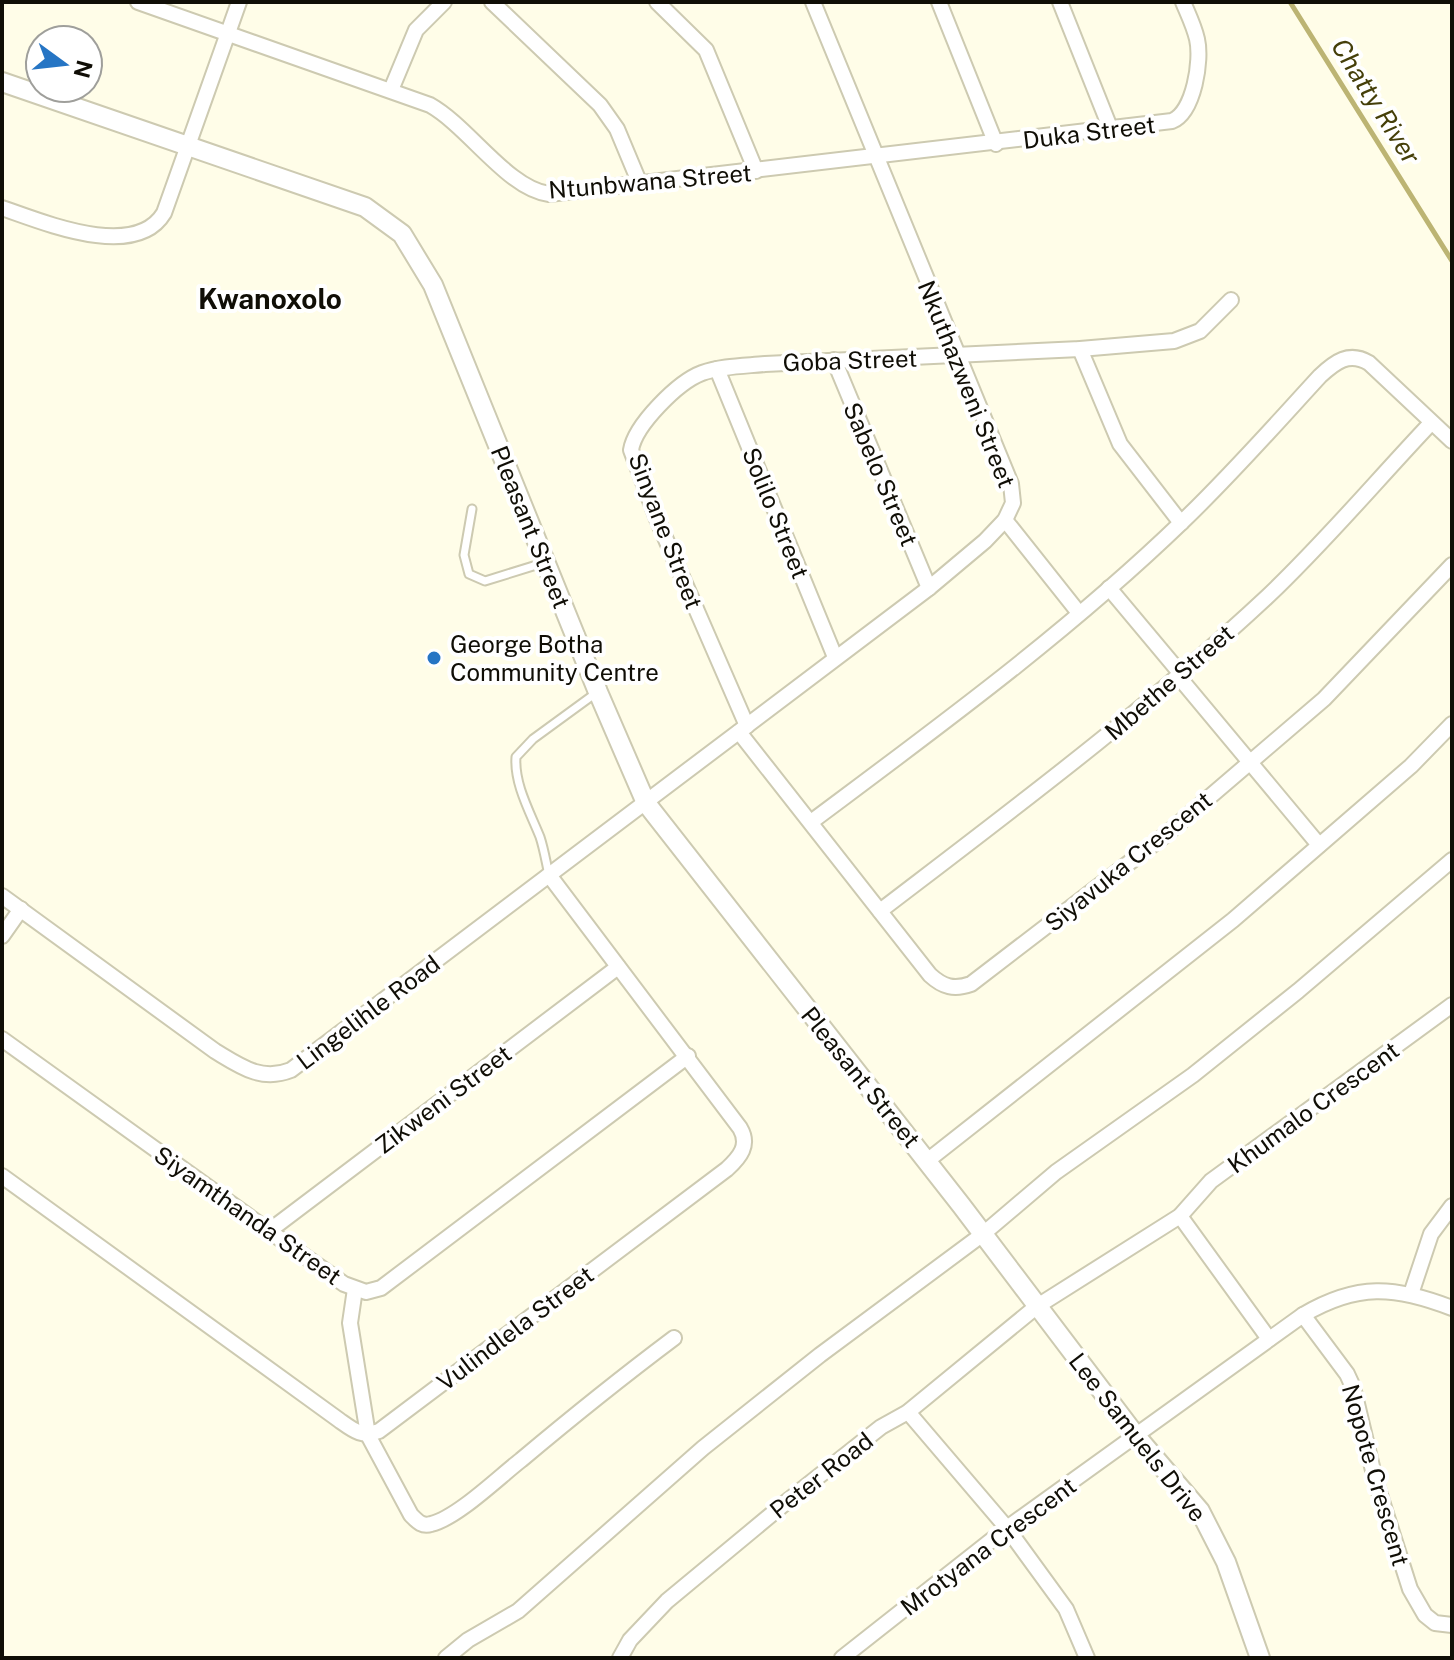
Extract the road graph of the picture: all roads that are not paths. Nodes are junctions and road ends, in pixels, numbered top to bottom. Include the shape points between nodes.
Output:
1 (138, 2) edge
2 (239, 2) edge
3 (444, 2) edge
4 (492, 2) edge
5 (657, 2) edge
6 (813, 2) edge
7 (939, 2) edge
8 (1060, 2) edge
9 (1183, 2) edge
10 (228, 33) junction
11 (2, 82) edge
12 (391, 90) junction
13 (1111, 130) junction
14 (189, 144) junction
15 (996, 144) junction
16 (876, 157) junction
17 (756, 171) junction
18 (640, 184) junction
19 (2, 208) edge
20 (1231, 300) dead end
21 (1080, 349) junction
22 (956, 356) junction
23 (834, 360) junction
24 (717, 369) junction
25 (1431, 423) junction
26 (1452, 441) edge
27 (472, 509) dead end
28 (1005, 520) junction
29 (1181, 523) junction
30 (545, 563) junction
31 (1452, 565) edge
32 (929, 588) junction
33 (1109, 588) junction
34 (1079, 613) junction
35 (835, 657) junction
36 (1179, 675) junction
37 (598, 692) junction
38 (1452, 724) edge
39 (743, 729) junction
40 (1250, 761) junction
41 (646, 803) junction
42 (811, 822) junction
43 (1319, 845) junction
44 (1452, 860) edge
45 (549, 875) junction
46 (2, 896) edge
47 (21, 909) junction
48 (880, 911) junction
49 (2, 936) edge
50 (618, 967) junction
51 (1452, 1005) edge
52 (2, 1039) edge
53 (688, 1056) junction
54 (927, 1161) junction
55 (2, 1176) edge
56 (1452, 1206) edge
57 (1180, 1216) junction
58 (269, 1231) junction
59 (983, 1234) junction
60 (355, 1289) junction
61 (1411, 1294) junction
62 (1036, 1307) junction
63 (1452, 1308) edge
64 (1303, 1315) junction
65 (674, 1338) dead end
66 (1269, 1339) junction
67 (908, 1412) junction
68 (368, 1435) junction
69 (1136, 1436) junction
70 (1007, 1528) junction
71 (1452, 1625) edge
72 (446, 1658) edge
73 (620, 1658) edge
74 (842, 1658) edge
75 (1087, 1658) edge
76 (1260, 1658) edge

1 - 10 street, Ntunbwana Street
2 - 10 street
3 - 12 street via 416,30
4 - 18 street via 600,105 617,129
5 - 17 street via 706,50
6 - 16 street, Nkuthazweni Street
7 - 15 street
8 - 13 street
9 - 13 street, Duka Street via 1198,44 1185,112 1159,125
10 - 12 street, Ntunbwana Street
10 - 14 street
11 - 14 street, Pleasant Street
12 - 18 street, Ntunbwana Street via 443,112 534,191 562,194
13 - 15 street, Duka Street
14 - 19 street via 164,213 148,230 89,235
14 - 30 street, Pleasant Street via 365,207 402,234 433,285
15 - 16 street, Duka Street
16 - 17 street, Ntunbwana Street
16 - 22 street, Nkuthazweni Street
17 - 18 street, Ntunbwana Street
20 - 21 street, Goba Street via 1191,336
21 - 22 street, Goba Street
21 - 29 street via 1120,444
22 - 23 street, Goba Street
22 - 28 street, Nkuthazweni Street via 1011,484 1013,503
23 - 24 street, Goba Street
23 - 32 street, Sabelo Street
24 - 35 street, Solilo Street
24 - 39 street, Sinyane Street via 686,381 640,428 631,450
25 - 26 street
25 - 29 street via 1369,363 1355,357 1338,360
25 - 36 street, Mbethe Street via 1271,593
27 - 30 lane via 464,555 469,574 485,581
28 - 32 street, Nkuthazweni Street
28 - 34 street
29 - 33 street
30 - 37 street, Pleasant Street
31 - 40 street, Siyavuka Crescent via 1324,699
32 - 35 street, Nkuthazweni Street
33 - 34 street
33 - 36 street
34 - 42 street
35 - 39 street, Nkuthazweni Street
36 - 40 street
36 - 48 street, Mbethe Street
37 - 41 street, Pleasant Street
37 - 45 lane via 516,757 516,772
38 - 43 street
39 - 41 street, Nkuthazweni Street
39 - 42 street, Siyavuka Crescent
40 - 43 street
40 - 48 street, Siyavuka Crescent via 1164,836 971,984 950,988 936,981
41 - 45 street, Lingelihle Road
41 - 54 street, Pleasant Street
42 - 48 street, Siyavuka Crescent
43 - 54 street via 1233,920
44 - 59 street via 1193,1075 1056,1172
45 - 47 street, Lingelihle Road via 291,1070 267,1076 215,1051
45 - 50 street, Vulindlela Street
46 - 47 street, Lingelihle Road
47 - 49 street
50 - 53 street, Vulindlela Street
50 - 58 street, Zikweni Street
51 - 57 street, Khumalo Crescent via 1211,1181
52 - 58 street, Siyamthanda Street
53 - 60 street, Siyamthanda Street via 381,1288
53 - 68 street, Vulindlela Street via 745,1136 737,1160 391,1423
54 - 59 street, Pleasant Street
55 - 68 street via 339,1420
56 - 61 street via 1431,1234
57 - 62 street, Khumalo Crescent
57 - 66 street
58 - 60 street, Siyamthanda Street
59 - 62 street, Lee Samuels Drive
59 - 72 street via 703,1448 518,1611
60 - 68 street via 350,1323
61 - 63 street, Mrotyana Crescent
61 - 64 street, Mrotyana Crescent via 1351,1294
62 - 67 street, Peter Road
62 - 69 street, Lee Samuels Drive
64 - 66 street, Mrotyana Crescent
64 - 71 street, Nopote Crescent via 1353,1387 1375,1479 1416,1603 1435,1623
65 - 68 street via 476,1497 433,1524 411,1515
66 - 69 street, Mrotyana Crescent
67 - 70 street
67 - 73 street, Peter Road via 864,1440 688,1583 642,1627
69 - 70 street, Mrotyana Crescent
69 - 76 street, Lee Samuels Drive via 1200,1511 1216,1538
70 - 74 street, Mrotyana Crescent
70 - 75 street via 1066,1609

